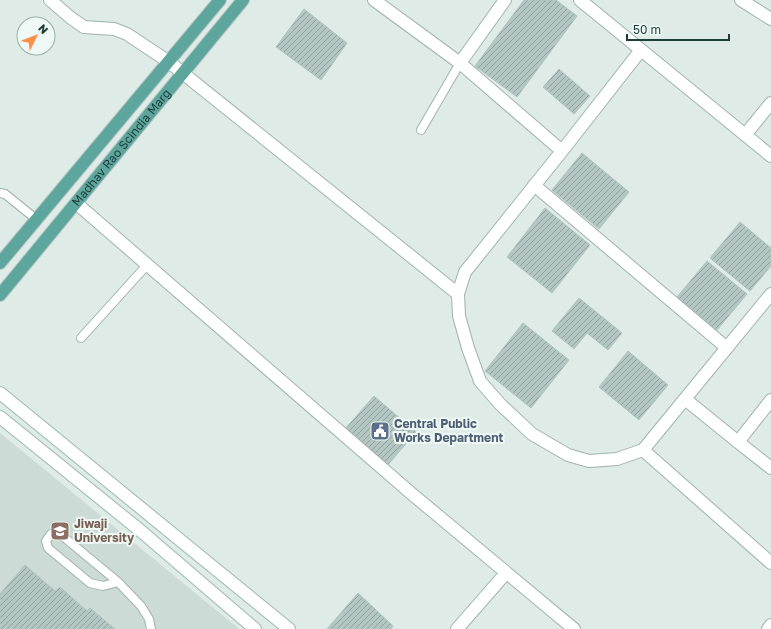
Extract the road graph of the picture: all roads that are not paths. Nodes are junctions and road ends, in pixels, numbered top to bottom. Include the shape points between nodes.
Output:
1 (50, 0) edge
2 (220, 0) edge
3 (243, 0) edge
4 (374, 0) edge
5 (505, 0) edge
6 (580, 0) edge
7 (741, 0) edge
8 (770, 17) edge
9 (641, 50) junction
10 (169, 62) junction
11 (460, 63) junction
12 (182, 73) junction
13 (771, 103) edge
14 (421, 130) dead end
15 (745, 135) junction
16 (562, 151) junction
17 (771, 156) edge
18 (534, 185) junction
19 (0, 194) edge
20 (76, 202) junction
21 (36, 219) junction
22 (0, 262) edge
23 (147, 265) junction
24 (458, 294) junction
25 (771, 294) edge
26 (0, 295) edge
27 (81, 338) dead end
28 (727, 348) junction
29 (0, 393) edge
30 (685, 399) junction
31 (771, 400) edge
32 (0, 417) edge
33 (738, 442) junction
34 (643, 450) junction
35 (771, 468) edge
36 (771, 563) edge
37 (506, 573) junction
38 (118, 582) junction
39 (771, 625) edge
40 (151, 629) edge
41 (254, 629) edge
42 (289, 629) edge
43 (457, 629) edge
44 (574, 629) edge
45 (768, 629) edge

1 - 10 street via 84,27 114,29 127,34
2 - 10 main road, Madhav Rao Scindia Marg
3 - 12 main road, Madhav Rao Scindia Marg
4 - 11 street
5 - 11 street
6 - 9 street
7 - 8 street
9 - 15 street
9 - 16 street
10 - 12 street
10 - 21 main road, Madhav Rao Scindia Marg
11 - 14 lane
11 - 16 street
12 - 20 main road, Madhav Rao Scindia Marg
12 - 24 street
13 - 15 street
15 - 17 street
16 - 18 street
18 - 24 street via 465,272
18 - 28 street
19 - 21 lane via 6,194
20 - 23 street
20 - 26 main road, Madhav Rao Scindia Marg
21 - 22 main road, Madhav Rao Scindia Marg
23 - 27 lane
23 - 37 street
24 - 34 street via 459,316 480,381 532,434 568,455 589,461 617,459
25 - 28 street
28 - 30 street
29 - 42 street
30 - 33 street
30 - 34 street
31 - 33 street
32 - 41 street via 142,532
33 - 35 street
34 - 36 street
37 - 43 street
37 - 44 street
38 - 38 lane via 57,533 51,534 46,541 48,548 90,583 103,586
38 - 40 lane via 141,606 149,619
39 - 45 street

